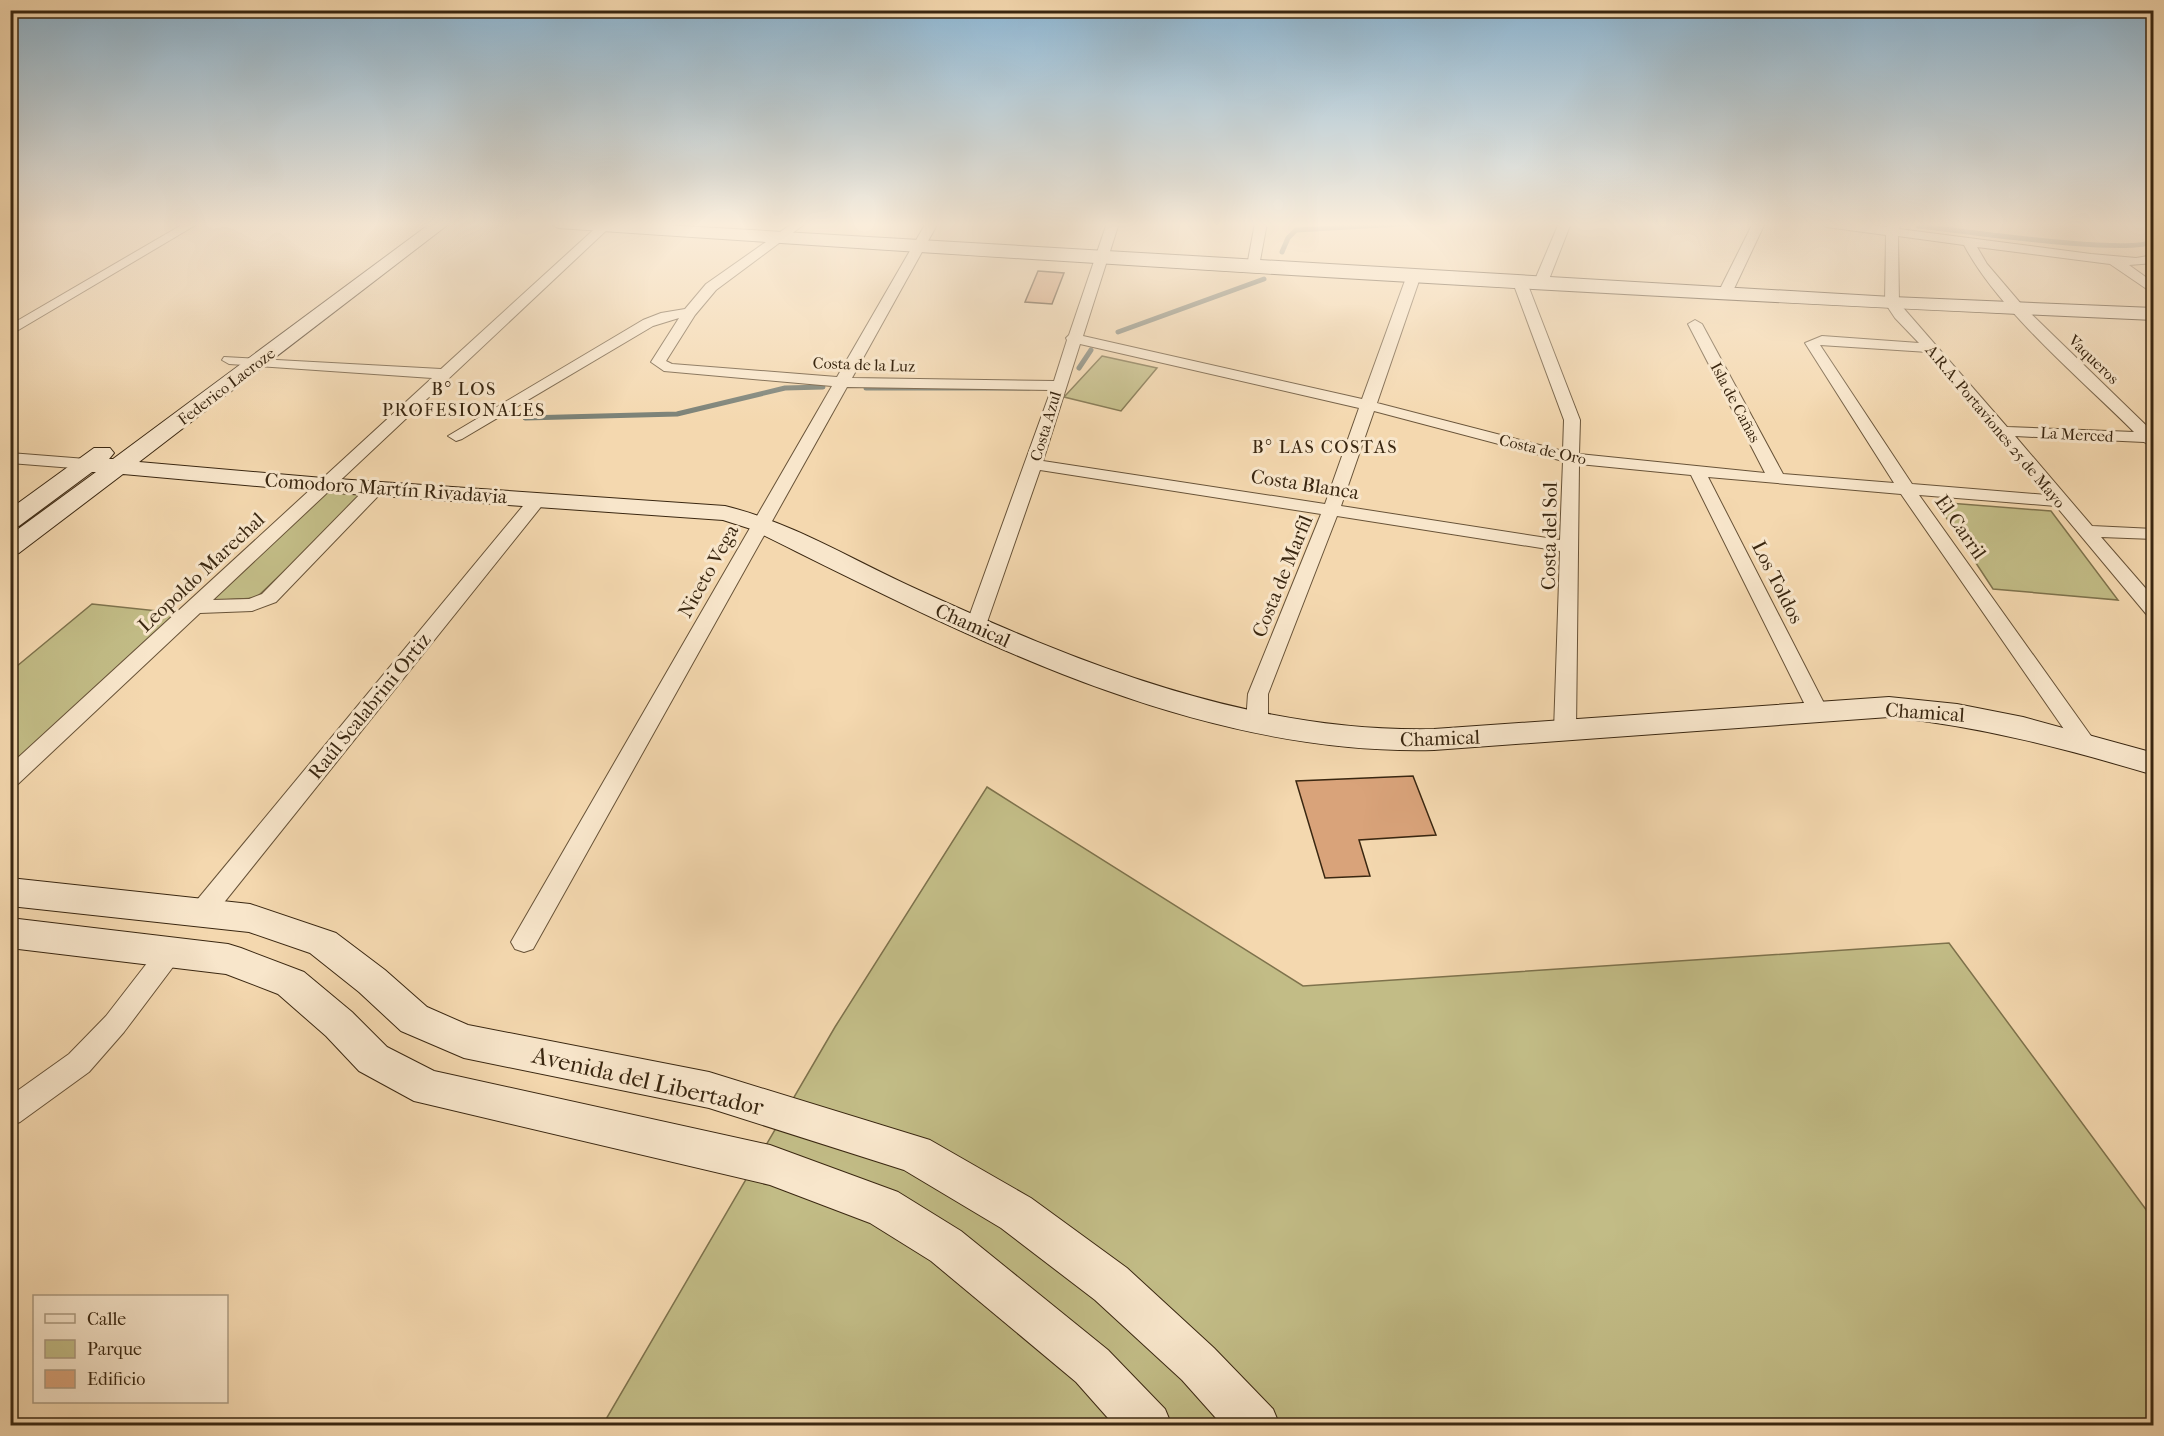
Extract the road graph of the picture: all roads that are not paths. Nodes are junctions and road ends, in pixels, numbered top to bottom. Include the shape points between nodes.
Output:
1 (79, 290) edge
2 (325, 290) edge
3 (353, 290) edge
4 (535, 290) edge
5 (709, 290) edge
6 (892, 290) edge
7 (1090, 290) edge
8 (1409, 290) edge
9 (1523, 290) edge
10 (1675, 290) edge
11 (1726, 290) edge
12 (1892, 290) edge
13 (2002, 290) edge
14 (1725, 293) junction
15 (1892, 303) junction
16 (2017, 308) junction
17 (689, 313) junction
18 (2154, 314) edge
19 (1695, 324) dead end
20 (10, 331) edge
21 (1073, 338) junction
22 (1932, 348) junction
23 (229, 360) junction
24 (258, 362) junction
25 (443, 375) junction
26 (841, 382) junction
27 (1057, 387) junction
28 (1368, 406) junction
29 (143, 423) dead end
30 (2000, 431) junction
31 (456, 436) dead end
32 (2152, 439) edge
33 (115, 443) dead end
34 (10, 458) edge
35 (1572, 458) junction
36 (86, 464) junction
37 (1034, 464) junction
38 (117, 467) junction
39 (1697, 471) junction
40 (1777, 479) junction
41 (324, 485) junction
42 (376, 488) junction
43 (1907, 490) junction
44 (538, 499) junction
45 (2059, 501) junction
46 (1331, 510) junction
47 (10, 520) edge
48 (760, 525) junction
49 (2084, 531) junction
50 (2154, 534) edge
51 (1570, 547) junction
52 (10, 549) edge
53 (197, 607) junction
54 (2154, 611) edge
55 (975, 628) junction
56 (1819, 713) junction
57 (1257, 723) junction
58 (1565, 731) junction
59 (2085, 743) junction
60 (2154, 764) edge
61 (10, 778) edge
62 (10, 892) edge
63 (201, 913) junction
64 (10, 933) edge
65 (524, 942) dead end
66 (170, 952) junction
67 (10, 1113) edge
68 (1148, 1425) edge
69 (1256, 1425) edge

1 - 20 street
2 - 23 street, Federico Lacroze
3 - 24 street, Federico Lacroze
4 - 25 street, Leopoldo Marechal
5 - 17 street
6 - 26 street, Niceto Vega
7 - 21 street, Costa Azul
8 - 28 street, Costa de Marfil
9 - 35 street, Costa del Sol via 1568,404
10 - 14 street
11 - 14 street
12 - 15 street
13 - 16 street, Vaqueros
14 - 15 street
15 - 16 street
15 - 22 street, A.R.A. Portaviones 25 de Mayo
16 - 18 street
16 - 32 street, Vaqueros
17 - 26 street, Costa de la Luz via 658,362 669,368
17 - 31 street via 648,323
19 - 40 street, Isla de Cañas
21 - 27 street, Costa Azul
21 - 28 street, Costa de Oro
22 - 30 street, A.R.A. Portaviones 25 de Mayo
22 - 43 street, El Carril via 1822,340 1812,343
23 - 24 street
23 - 29 street, Federico Lacroze
24 - 25 street
24 - 38 street, Federico Lacroze
25 - 41 street, Leopoldo Marechal
26 - 27 street, Costa de la Luz
26 - 48 street, Niceto Vega
27 - 37 street, Costa Azul
28 - 35 street, Costa de Oro
28 - 46 street, Costa de Marfil
30 - 32 street, La Merced
30 - 45 street, A.R.A. Portaviones 25 de Mayo
33 - 36 street
34 - 36 street, Comodoro Martín Rivadavia
35 - 39 street, Costa de Oro
35 - 51 street, Costa del Sol
36 - 38 street, Comodoro Martín Rivadavia
36 - 47 street
37 - 46 street, Costa Blanca
37 - 55 street, Costa Azul
38 - 41 street, Comodoro Martín Rivadavia
38 - 52 street, Federico Lacroze
39 - 40 street, Costa de Oro
39 - 56 street, Los Toldos
40 - 43 street, Costa de Oro
41 - 42 street, Comodoro Martín Rivadavia
41 - 53 street, Leopoldo Marechal
42 - 44 street, Comodoro Martín Rivadavia
42 - 53 street via 268,598 252,605
43 - 45 street, Costa de Oro
43 - 59 street, El Carril
44 - 48 street, Comodoro Martín Rivadavia via 725,513
44 - 63 street, Raúl Scalabrini Ortiz
45 - 49 street, A.R.A. Portaviones 25 de Mayo
46 - 51 street, Costa Blanca
46 - 57 street, Costa de Marfil via 1258,694
48 - 55 street, Chamical
48 - 65 street, Niceto Vega
49 - 50 street
49 - 54 street, A.R.A. Portaviones 25 de Mayo
51 - 58 street, Costa del Sol
53 - 61 street, Leopoldo Marechal
55 - 57 street, Chamical via 1187,706
56 - 58 street, Chamical
56 - 59 street, Chamical via 1890,707 1942,710 1986,717
57 - 58 street, Chamical via 1321,735 1417,741
59 - 60 street, Chamical
62 - 63 street, Avenida del Libertador
63 - 69 street, Avenida del Libertador via 250,918 323,943 414,1019 464,1041 709,1090 915,1154 1016,1213 1111,1284 1198,1364
64 - 66 street
66 - 67 street via 116,1024 79,1063
66 - 68 street via 228,959 291,983 373,1059 428,1088 770,1165 883,1207 946,1246 1031,1315 1092,1366

